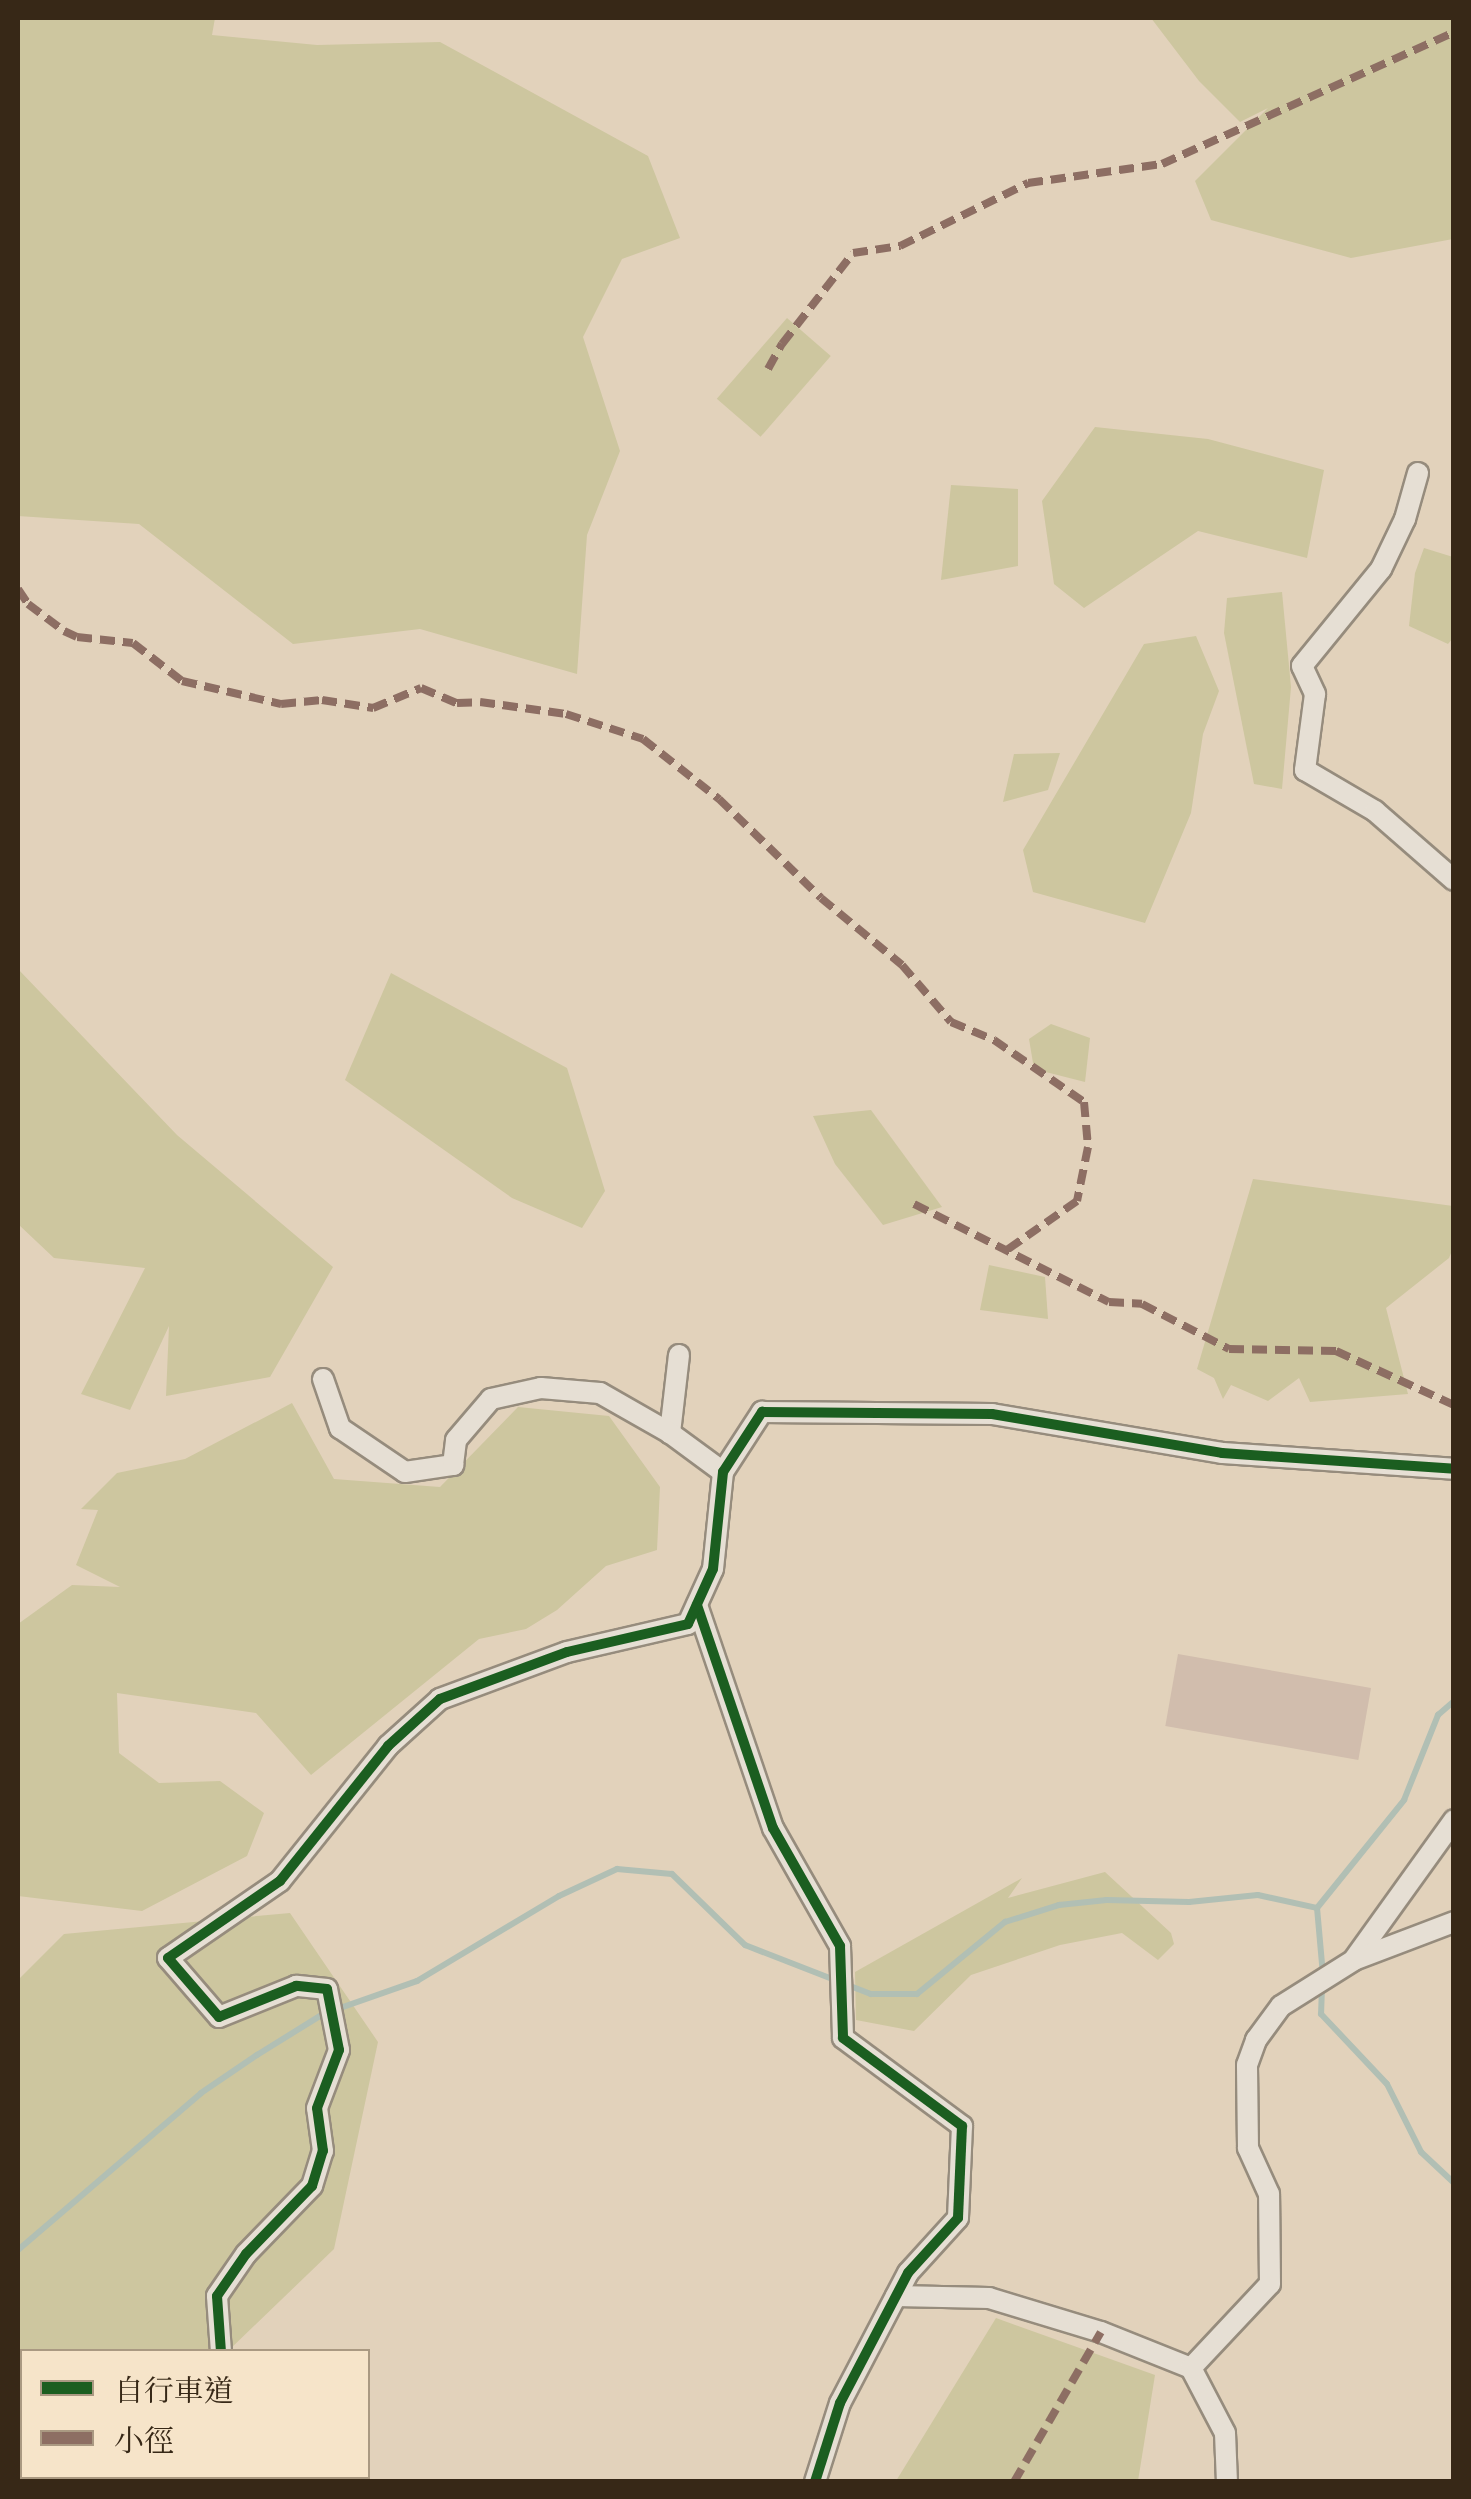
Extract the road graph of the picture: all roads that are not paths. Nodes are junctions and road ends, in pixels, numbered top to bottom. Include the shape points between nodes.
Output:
1 (1418, 474) dead end
2 (1454, 880) edge
3 (679, 1355) dead end
4 (323, 1380) dead end
5 (670, 1433) junction
6 (1452, 1464) edge
7 (723, 1472) junction
8 (696, 1605) junction
9 (1454, 1820) edge
10 (1454, 1922) edge
11 (1354, 1960) junction
12 (896, 2296) junction
13 (221, 2349) edge
14 (1192, 2368) junction
15 (815, 2482) edge
16 (1227, 2482) edge

1 - 2 street via 1381,569 1302,666 1315,694 1305,770 1375,811
3 - 5 street
4 - 5 street via 340,1428 405,1472 454,1464 456,1440 490,1399 541,1388 600,1394
5 - 7 street
6 - 7 street via 1222,1452 992,1414 762,1412
7 - 8 street via 714,1569
8 - 12 street via 773,1828 840,1946 843,2038 962,2126 958,2218
8 - 13 street via 688,1624 567,1652 440,1699 388,1746 280,1881 168,1958 219,2017 296,1986 326,1989 339,2050 317,2108 323,2151 312,2186 246,2254 218,2296
9 - 11 street
10 - 11 street
11 - 14 street via 1281,2006 1256,2040 1247,2065 1248,2148 1269,2194 1270,2284
12 - 14 street via 989,2298
12 - 15 street via 840,2404
14 - 16 street via 1226,2433

